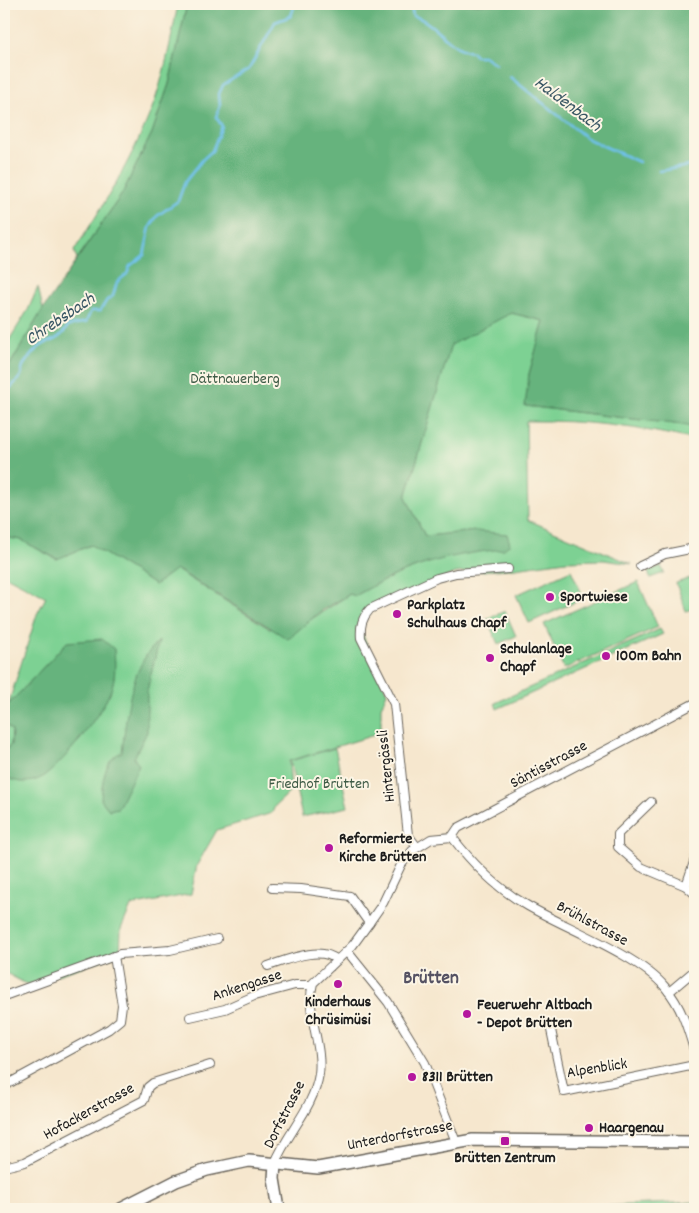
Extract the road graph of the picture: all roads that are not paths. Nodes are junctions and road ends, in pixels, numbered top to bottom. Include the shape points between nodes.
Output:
1 (695, 548) edge
2 (640, 566) dead end
3 (508, 569) dead end
4 (695, 703) edge
5 (650, 802) dead end
6 (452, 837) junction
7 (417, 847) junction
8 (695, 859) edge
9 (686, 886) junction
10 (272, 888) dead end
11 (695, 894) edge
12 (369, 923) junction
13 (217, 939) dead end
14 (347, 951) junction
15 (117, 955) junction
16 (337, 960) junction
17 (268, 966) dead end
18 (695, 970) edge
19 (312, 985) junction
20 (669, 992) junction
21 (4, 996) edge
22 (190, 1017) dead end
23 (551, 1030) dead end
24 (695, 1053) edge
25 (210, 1065) dead end
26 (695, 1065) edge
27 (4, 1086) edge
28 (456, 1142) junction
29 (695, 1142) edge
30 (275, 1163) junction
31 (4, 1167) edge
32 (121, 1209) edge
33 (279, 1209) edge

1 - 2 street via 665,554
3 - 7 street, Hintergässli via 456,573 437,578 370,608 363,617 361,638 394,704 408,835
4 - 6 street, Säntisstrasse via 458,828
5 - 9 street via 618,834 618,847 641,866
6 - 7 street via 436,837
6 - 20 street, Brühlstrasse via 506,892 526,906 645,969
7 - 12 street via 402,865 381,907
8 - 9 street
9 - 11 street
10 - 12 street via 350,896
12 - 14 street
13 - 15 street via 170,950
14 - 16 street
14 - 28 street via 388,1002 425,1063
15 - 21 street
15 - 27 street via 122,1004 120,1020 110,1029
16 - 17 street via 319,953
16 - 19 street
18 - 20 street
19 - 22 street, Ankengasse via 295,985 254,996 225,1009
19 - 30 street, Dorfstrasse via 319,1074 312,1097
20 - 24 street, Brühlstrasse via 688,1026
23 - 26 street, Alpenblick via 564,1092
25 - 31 street, Hofackerstrasse via 152,1083 144,1100 25,1162
28 - 29 street, Unterdorfstrasse
28 - 30 street, Unterdorfstrasse via 318,1168 296,1168
30 - 32 street, Unterdorfstrasse via 249,1161 207,1170 176,1180
30 - 33 street

